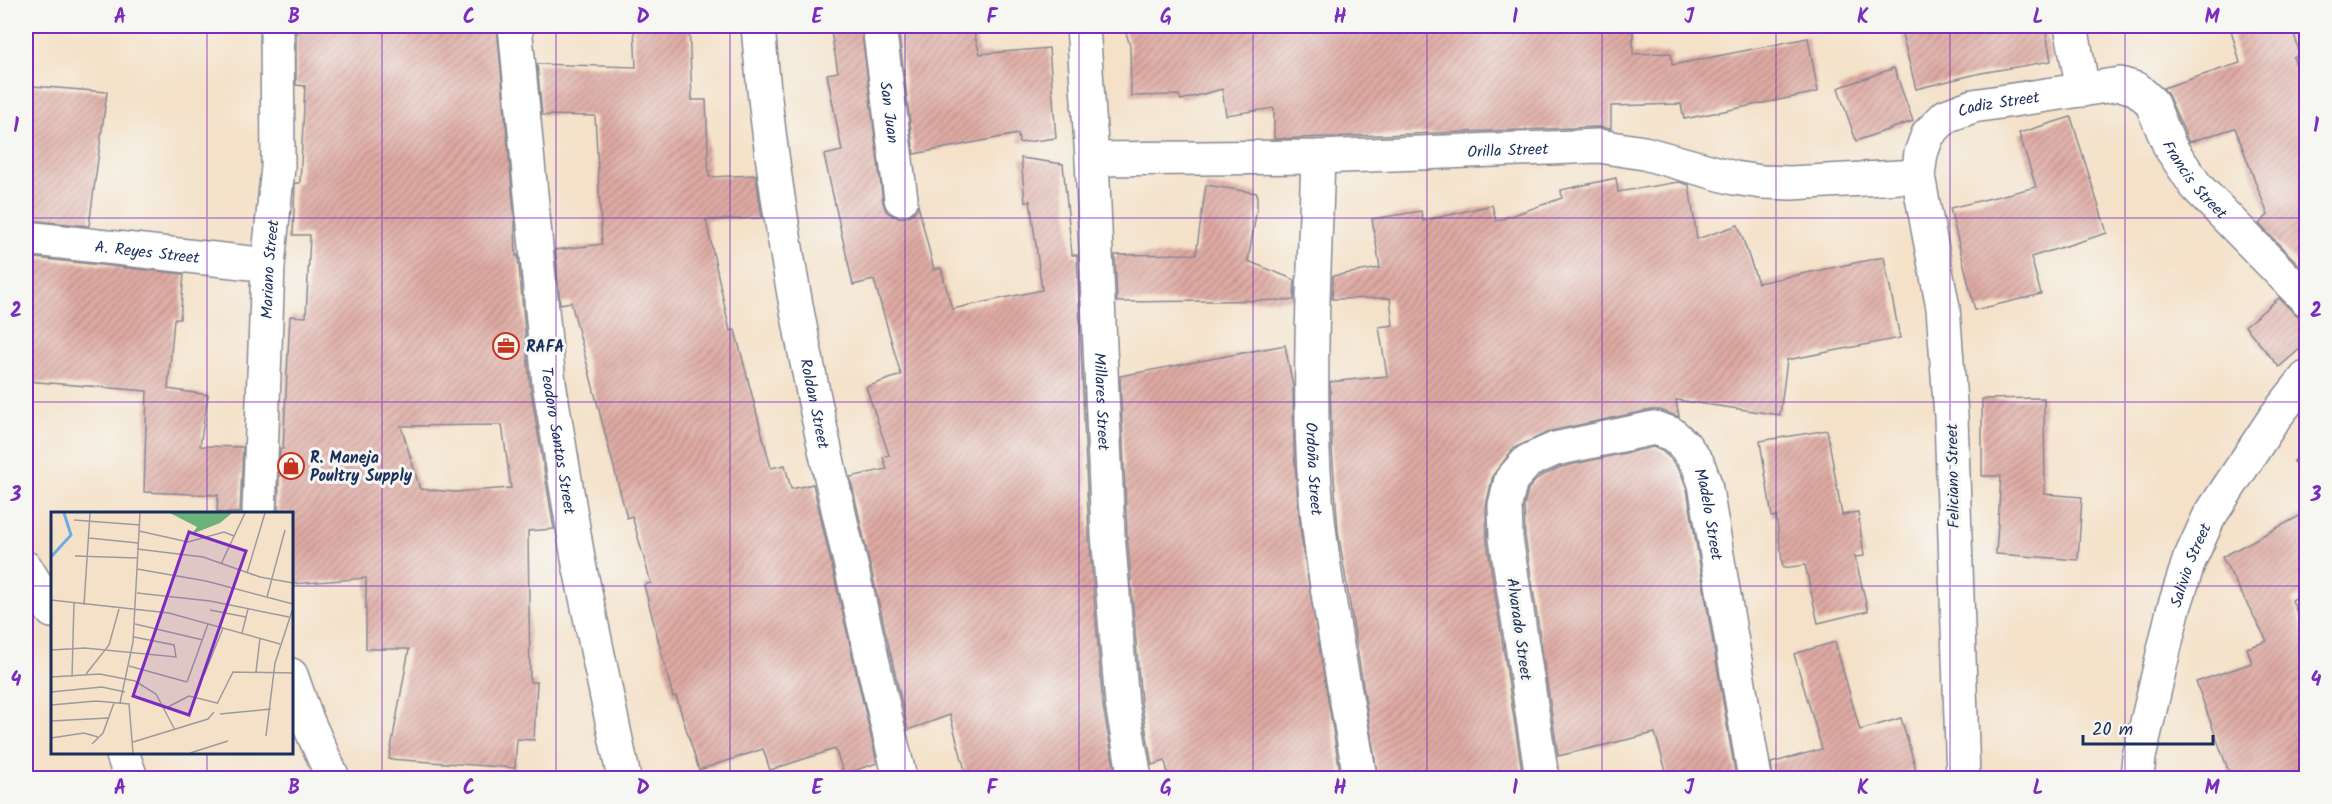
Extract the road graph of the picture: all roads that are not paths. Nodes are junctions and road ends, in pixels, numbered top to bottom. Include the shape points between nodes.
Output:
1 (277, 26) edge
2 (515, 26) edge
3 (758, 26) edge
4 (879, 26) edge
5 (1083, 26) edge
6 (2071, 26) edge
7 (2083, 90) junction
8 (1318, 157) junction
9 (1092, 159) junction
10 (1918, 176) junction
11 (901, 199) dead end
12 (26, 238) edge
13 (268, 265) junction
14 (2307, 299) edge
15 (2307, 378) edge
16 (1511, 480) joint
17 (259, 512) edge
18 (26, 568) edge
19 (51, 609) edge
20 (292, 678) edge
21 (122, 753) edge
22 (131, 778) edge
23 (333, 778) edge
24 (624, 778) edge
25 (900, 778) edge
26 (1135, 778) edge
27 (1360, 778) edge
28 (1542, 778) edge
29 (1755, 778) edge
30 (1963, 778) edge
31 (2137, 778) edge

1 - 13 street, Mariano Street via 278,167
2 - 24 street, Teodoro Santos Street via 549,383 579,564
3 - 25 street, Roldan Street via 783,235 810,382
4 - 11 street, San Juan
5 - 9 street, Millares Street
6 - 7 street
7 - 10 street, Cadiz Street via 1974,106 1946,116 1928,134
7 - 14 street, Francis Street via 2120,84 2137,88 2151,102 2170,147 2196,186
8 - 9 street, Orilla Street
8 - 10 street, Orilla Street via 1599,146 1762,182
8 - 27 street, Ordoña Street via 1311,351 1312,453 1321,548
9 - 26 street, Millares Street via 1108,534 1122,704
10 - 30 street, Feliciano Street via 1943,308 1951,416
12 - 13 street, A. Reyes Street
13 - 17 street, Mariano Street
15 - 31 street, Salivio Street via 2275,417 2209,517 2189,561 2173,611
16 - 28 street, Alvarado Street via 1505,505 1506,538
16 - 29 street, Madelo Street via 1528,461 1556,449 1654,428 1672,434 1685,446 1698,464 1705,484
18 - 19 street
20 - 23 street
21 - 22 street

